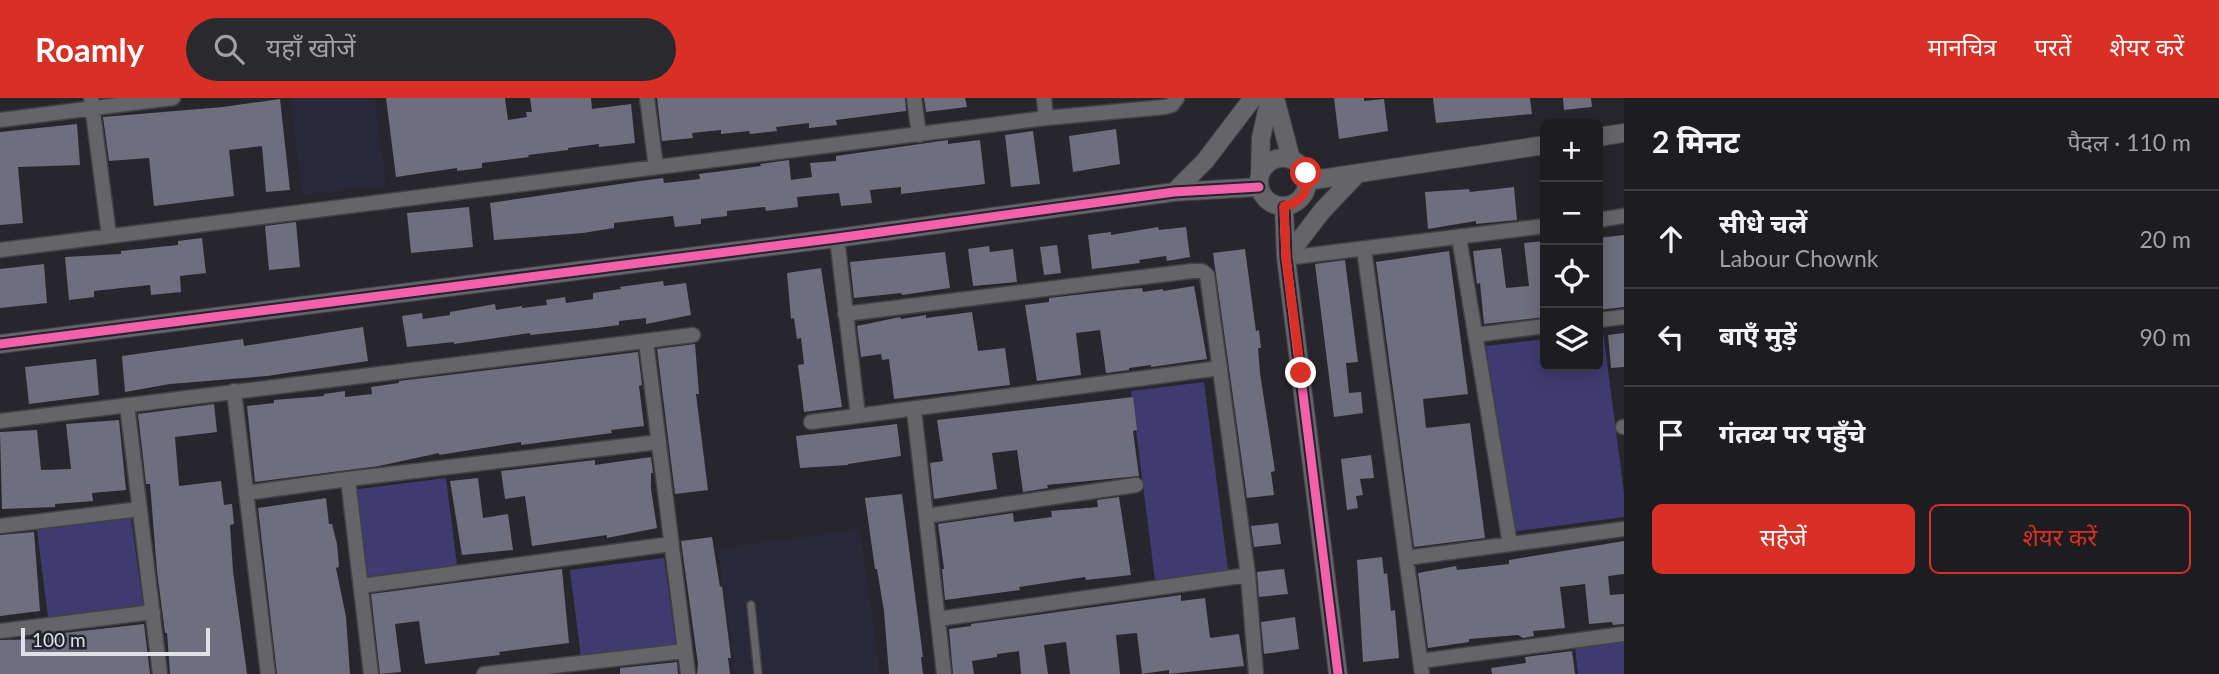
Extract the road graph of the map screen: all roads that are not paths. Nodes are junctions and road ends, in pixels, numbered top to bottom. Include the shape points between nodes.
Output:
1 (173, 98) edge
2 (647, 98) edge
3 (914, 98) edge
4 (1044, 98) edge
5 (1177, 98) edge
6 (1253, 98) edge
7 (1272, 98) edge
8 (92, 103) edge
9 (1046, 118) junction
10 (0, 120) edge
11 (1624, 133) edge
12 (919, 135) junction
13 (1603, 136) edge
14 (1540, 146) edge
15 (1291, 159) junction
16 (656, 167) junction
17 (1358, 173) junction
18 (1260, 180) junction
19 (1307, 181) junction
20 (1174, 192) junction
21 (1284, 206) junction
22 (1624, 216) edge
23 (1603, 219) edge
24 (1540, 227) edge
25 (109, 235) junction
26 (1459, 237) junction
27 (837, 238) junction
28 (1364, 249) junction
29 (0, 250) edge
30 (1286, 258) junction
31 (845, 314) junction
32 (1624, 317) edge
33 (1603, 319) edge
34 (1540, 327) edge
35 (694, 335) dead end
36 (1475, 335) junction
37 (646, 341) junction
38 (0, 344) edge
39 (1220, 368) junction
40 (234, 391) junction
41 (127, 405) junction
42 (914, 410) junction
43 (858, 416) junction
44 (0, 421) edge
45 (811, 422) dead end
46 (659, 442) junction
47 (348, 479) junction
48 (1136, 485) dead end
49 (246, 493) junction
50 (140, 509) junction
51 (926, 516) junction
52 (0, 526) edge
53 (1624, 529) edge
54 (671, 544) junction
55 (1510, 544) junction
56 (1406, 558) junction
57 (1248, 575) junction
58 (360, 586) junction
59 (751, 605) dead end
60 (153, 612) junction
61 (938, 619) junction
62 (0, 631) edge
63 (1624, 634) edge
64 (685, 651) junction
65 (1421, 668) edge
66 (160, 674) edge
67 (268, 674) edge
68 (371, 674) edge
69 (484, 674) edge
70 (688, 674) edge
71 (758, 674) edge
72 (944, 674) edge
73 (1256, 674) edge
74 (1338, 674) edge

1 - 8 street
2 - 16 street
3 - 12 street
4 - 9 street
5 - 9 street via 1165,107
6 - 20 street via 1205,161
7 - 15 street
7 - 18 street via 1261,138
8 - 10 street
8 - 25 street
9 - 12 street
11 - 13 street
12 - 16 street
14 - 17 street
15 - 18 street via 1270,160
15 - 19 street via 1303,167
16 - 25 street
17 - 19 street
17 - 30 street
18 - 20 street
18 - 21 street via 1268,201
19 - 21 street via 1303,195
20 - 27 street
21 - 30 street
22 - 23 street
24 - 26 street
25 - 29 street
26 - 28 street
26 - 36 street
27 - 31 street
27 - 38 street
28 - 30 street
28 - 56 street
30 - 74 street
31 - 39 street via 1202,271 1210,285
31 - 43 street
32 - 33 street
34 - 36 street
35 - 37 street
36 - 55 street
37 - 40 street
37 - 46 street
39 - 42 street
39 - 57 street
40 - 41 street
40 - 49 street
41 - 44 street
41 - 50 street
42 - 43 street
42 - 51 street
43 - 45 street
46 - 47 street
46 - 54 street
47 - 49 street
47 - 58 street
48 - 51 street
49 - 67 street
50 - 52 street
50 - 60 street
51 - 61 street
53 - 55 street
54 - 58 street
54 - 64 street
55 - 56 street
56 - 65 street
57 - 61 street
57 - 73 street
58 - 68 street
59 - 71 lane
60 - 62 street
60 - 66 street
61 - 72 street
63 - 65 street
64 - 69 street
64 - 70 street

